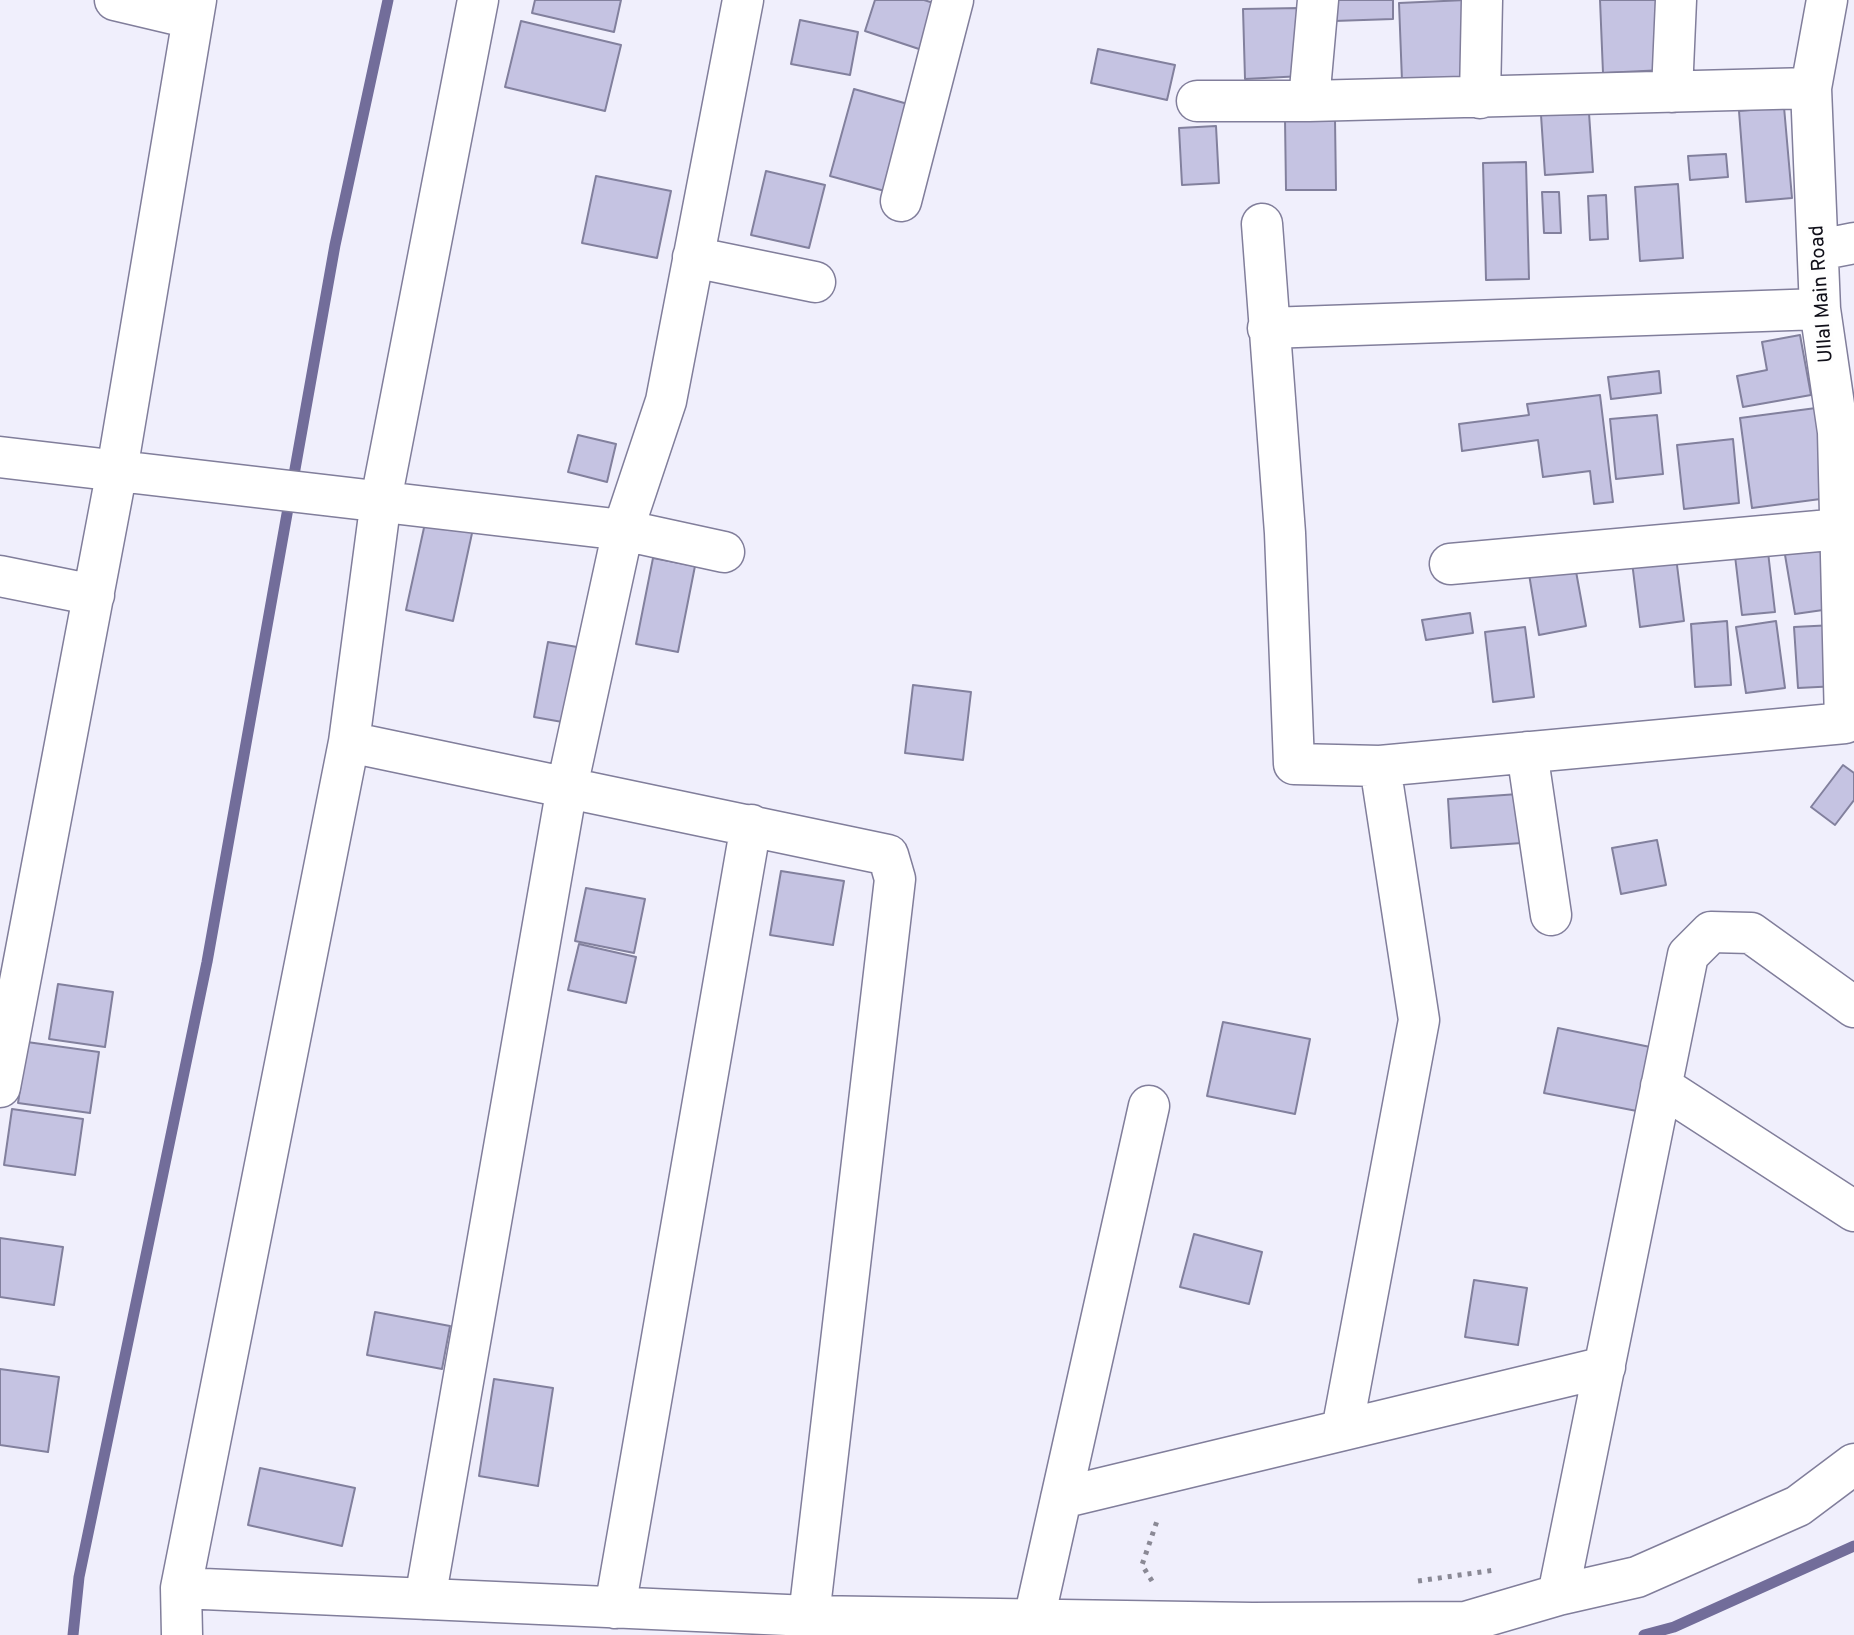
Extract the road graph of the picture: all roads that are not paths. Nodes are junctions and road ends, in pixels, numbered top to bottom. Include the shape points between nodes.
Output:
1 (115, 0) edge
2 (478, 0) edge
3 (743, 0) edge
4 (953, 0) edge
5 (1318, 0) edge
6 (1482, 0) edge
7 (1676, 0) edge
8 (1827, 0) edge
9 (194, 9) edge
10 (1811, 88) junction
11 (1672, 92) junction
12 (1480, 98) junction
13 (1197, 101) dead end
14 (1309, 101) junction
15 (901, 201) dead end
16 (1262, 224) dead end
17 (1836, 247) edge
18 (693, 257) junction
19 (815, 282) dead end
20 (1820, 309) junction
21 (1268, 328) junction
22 (1846, 431) edge
23 (0, 457) edge
24 (117, 470) junction
25 (381, 500) junction
26 (1841, 529) junction
27 (623, 530) junction
28 (724, 552) dead end
29 (1450, 564) dead end
30 (0, 576) edge
31 (94, 595) junction
32 (1850, 726) edge
33 (349, 742) junction
34 (1527, 752) junction
35 (1380, 766) junction
36 (567, 787) junction
37 (751, 825) junction
38 (1551, 915) dead end
39 (1854, 1007) edge
40 (1661, 1086) junction
41 (0, 1087) edge
42 (1149, 1106) dead end
43 (1854, 1211) edge
44 (1605, 1367) junction
45 (1342, 1430) junction
46 (1854, 1464) edge
47 (1061, 1498) junction
48 (181, 1588) junction
49 (1558, 1595) junction
50 (425, 1599) junction
51 (615, 1608) junction
52 (1034, 1619) junction
53 (810, 1626) edge
54 (182, 1635) edge

1 - 9 street
2 - 25 street
3 - 18 street
4 - 15 street
5 - 14 street
6 - 12 street
7 - 11 street
8 - 10 street, Ullal Main Road
9 - 24 street
10 - 11 street
10 - 17 street, Ullal Main Road
11 - 12 street
12 - 14 street
13 - 14 street
16 - 21 street
17 - 20 street, Ullal Main Road
18 - 19 street
18 - 27 street via 666,401
20 - 21 street
20 - 22 street, Ullal Main Road
21 - 35 street via 1285,533 1294,764
22 - 26 street, Ullal Main Road
23 - 24 street
24 - 25 street
24 - 31 street
25 - 27 street
25 - 33 street
26 - 29 street
26 - 32 street, Ullal Main Road
27 - 28 street
27 - 36 street
30 - 31 street
31 - 41 street
32 - 34 street
33 - 36 street
33 - 48 street
34 - 35 street
34 - 38 street
35 - 45 street via 1419,1020
36 - 37 street
36 - 50 street
37 - 51 street
37 - 53 street via 888,855 895,879
39 - 40 street via 1751,933 1711,932 1688,955
40 - 43 street
40 - 44 street
42 - 47 street
44 - 45 street
44 - 49 street
45 - 47 street
46 - 49 street via 1798,1506 1637,1577
47 - 52 street
48 - 50 street
48 - 54 street
49 - 52 street via 1466,1622
50 - 51 street
51 - 53 street
52 - 53 street

